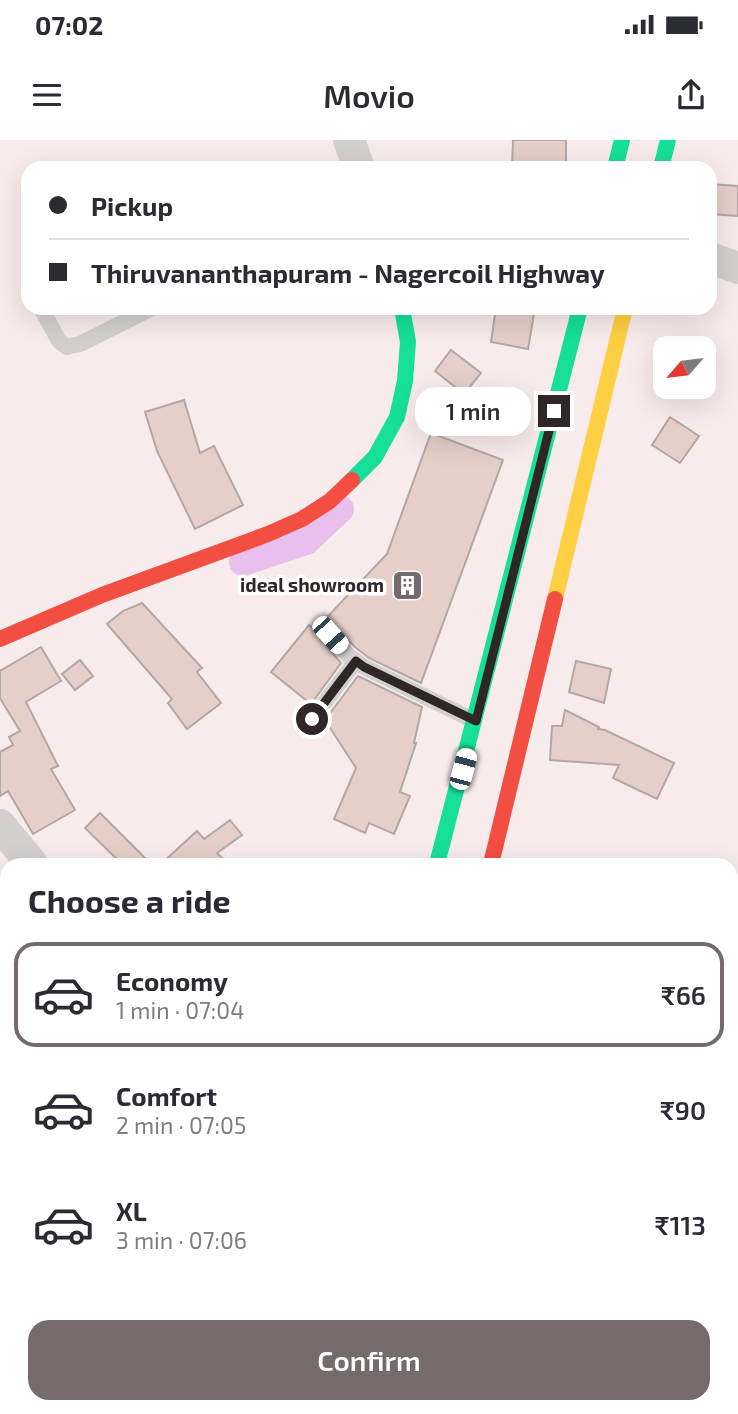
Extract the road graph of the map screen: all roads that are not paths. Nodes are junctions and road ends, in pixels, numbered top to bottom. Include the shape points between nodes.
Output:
1 (349, 140) edge
2 (622, 140) edge
3 (668, 140) edge
4 (356, 161) edge
5 (617, 161) edge
6 (663, 161) edge
7 (717, 260) edge
8 (738, 268) edge
9 (45, 315) edge
10 (138, 315) edge
11 (403, 315) edge
12 (578, 315) edge
13 (623, 315) edge
14 (330, 635) dead end
15 (0, 639) edge
16 (356, 661) junction
17 (312, 719) dead end
18 (476, 721) junction
19 (0, 825) edge
20 (27, 858) edge
21 (440, 858) edge
22 (492, 858) edge

1 - 4 street
2 - 5 main road
3 - 6 main road
7 - 8 street
9 - 10 lane via 67,347
11 - 15 main road via 408,342 397,417 375,457 330,501 268,534 102,595
12 - 18 main road
13 - 22 main road
14 - 16 lane
16 - 17 lane
16 - 18 lane
18 - 21 main road
19 - 20 street

